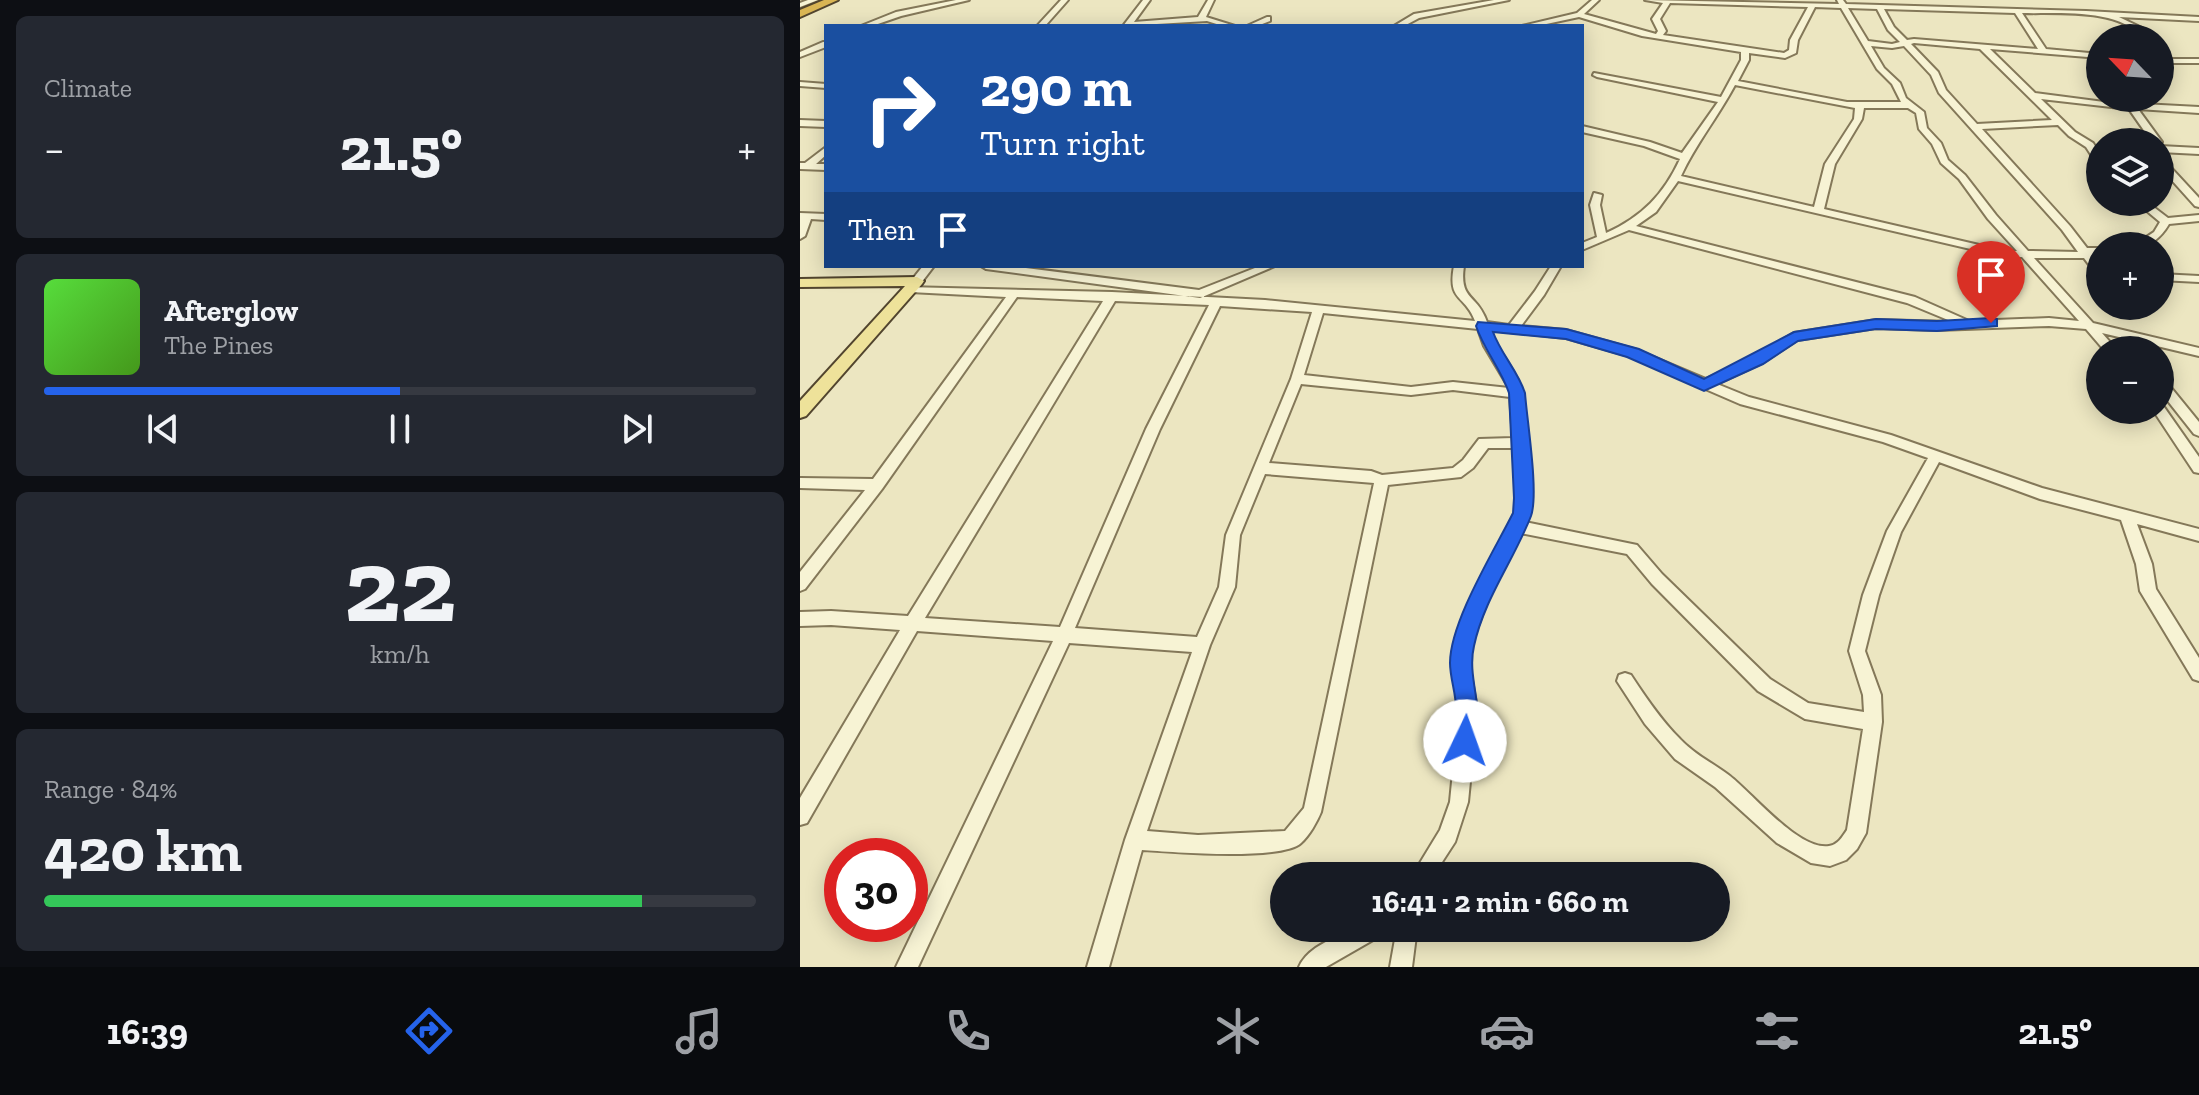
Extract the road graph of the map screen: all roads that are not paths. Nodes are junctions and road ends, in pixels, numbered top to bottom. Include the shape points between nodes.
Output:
1 (815, 0) edge
2 (833, 0) edge
3 (966, 0) edge
4 (1065, 0) edge
5 (1147, 0) edge
6 (1211, 0) edge
7 (1506, 0) edge
8 (1596, 0) edge
9 (1648, 0) edge
10 (1666, 0) edge
11 (2029, 1) edge
12 (1840, 2) edge
13 (800, 5) edge
14 (1813, 5) junction
15 (1879, 6) junction
16 (2017, 11) junction
17 (2035, 12) junction
18 (800, 14) edge
19 (2109, 14) junction
20 (1579, 15) junction
21 (1201, 19) junction
22 (1267, 19) dead end
23 (2199, 19) edge
24 (878, 21) junction
25 (870, 24) edge
26 (891, 24) edge
27 (1043, 24) edge
28 (1128, 24) edge
29 (1139, 24) edge
30 (1220, 24) edge
31 (1256, 24) edge
32 (1402, 24) edge
33 (1536, 24) edge
34 (2128, 24) edge
35 (1657, 37) junction
36 (1866, 43) junction
37 (1905, 43) junction
38 (824, 45) edge
39 (814, 49) junction
40 (1989, 49) junction
41 (824, 50) edge
42 (1745, 51) junction
43 (2044, 52) junction
44 (800, 54) edge
45 (2086, 55) edge
46 (2174, 60) edge
47 (2199, 61) edge
48 (1597, 75) dead end
49 (1734, 79) junction
50 (800, 84) edge
51 (824, 86) edge
52 (2032, 95) junction
53 (1723, 100) junction
54 (2064, 100) junction
55 (2086, 102) edge
56 (1909, 105) junction
57 (1860, 106) junction
58 (2045, 106) junction
59 (2174, 109) edge
60 (2199, 110) edge
61 (2059, 122) junction
62 (800, 123) edge
63 (824, 124) edge
64 (1977, 127) junction
65 (1584, 129) edge
66 (2086, 140) edge
67 (2174, 148) edge
68 (824, 151) edge
69 (2199, 151) edge
70 (1686, 158) junction
71 (804, 166) edge
72 (824, 167) edge
73 (2174, 176) edge
74 (1676, 178) junction
75 (1597, 195) dead end
76 (2199, 204) edge
77 (1818, 212) junction
78 (804, 216) edge
79 (2159, 216) edge
80 (824, 217) edge
81 (2199, 218) edge
82 (2166, 221) junction
83 (1628, 227) junction
84 (2159, 232) edge
85 (800, 236) edge
86 (1602, 238) junction
87 (1584, 246) edge
88 (2084, 253) junction
89 (2086, 255) edge
90 (2028, 256) junction
91 (927, 268) edge
92 (1029, 268) edge
93 (1262, 268) edge
94 (1459, 268) edge
95 (1555, 268) edge
96 (2174, 278) edge
97 (2199, 279) edge
98 (800, 283) edge
99 (913, 285) junction
100 (1013, 295) junction
101 (1112, 296) junction
102 (1216, 303) junction
103 (1318, 311) junction
104 (1968, 324) junction
105 (1484, 326) junction
106 (2090, 326) junction
107 (1513, 328) junction
108 (2099, 336) edge
109 (2199, 352) edge
110 (1297, 379) junction
111 (1704, 385) junction
112 (1517, 393) junction
113 (2174, 400) edge
114 (803, 406) edge
115 (2169, 424) edge
116 (2199, 431) edge
117 (1520, 443) junction
118 (1936, 456) junction
119 (1262, 468) junction
120 (2199, 468) edge
121 (1381, 480) junction
122 (800, 483) edge
123 (877, 485) junction
124 (2127, 517) junction
125 (1516, 526) junction
126 (2199, 535) edge
127 (800, 584) edge
128 (800, 619) edge
129 (912, 624) junction
130 (1064, 636) junction
131 (1202, 645) junction
132 (2199, 673) edge
133 (1625, 681) dead end
134 (1873, 722) junction
135 (800, 816) edge
136 (1135, 840) junction
137 (1431, 862) edge
138 (1351, 942) edge
139 (1405, 942) edge
140 (907, 967) edge
141 (1098, 967) edge
142 (1310, 967) edge
143 (1401, 967) edge

1 - 13 street
2 - 18 highway
3 - 24 street
4 - 27 street
5 - 28 street
6 - 21 street
7 - 32 street via 1417,16
8 - 20 street
9 - 10 street
10 - 14 street
10 - 35 street via 1656,20 1662,30
11 - 17 street
12 - 14 street
12 - 15 street
12 - 36 street
14 - 42 street via 1789,55
15 - 16 street
15 - 37 street
16 - 17 street
16 - 43 street
17 - 19 street
19 - 23 street
19 - 34 street
20 - 33 street
20 - 35 street
21 - 29 street
21 - 30 street
22 - 31 street
24 - 25 street
24 - 26 street
35 - 42 street
36 - 37 street
36 - 56 street
37 - 40 street
37 - 64 street
38 - 39 street
39 - 41 street
39 - 44 street
40 - 43 street
40 - 52 street
42 - 49 street
43 - 45 street
46 - 47 street
48 - 53 street
49 - 53 street
49 - 57 street
50 - 51 street
52 - 54 street
52 - 58 street
53 - 70 street
54 - 55 street
54 - 58 street
56 - 57 street
56 - 90 street via 1920,112 1923,129 1944,161
57 - 77 street via 1858,119 1830,164
58 - 61 street
59 - 60 street
61 - 64 street
61 - 66 street
62 - 63 street
64 - 88 street
65 - 70 street
67 - 69 street
68 - 71 street
70 - 74 street
71 - 72 street
73 - 76 street
74 - 77 street
74 - 83 street via 1649,214
75 - 86 street
77 - 90 street
78 - 80 street
78 - 85 street
79 - 82 street
81 - 82 street
82 - 84 street
83 - 86 street
83 - 104 street via 1907,299
86 - 87 street
88 - 89 street
88 - 90 street
90 - 106 street
91 - 99 street
92 - 93 street via 1200,294
94 - 105 street via 1459,292
95 - 107 street
96 - 97 street
98 - 99 main road
99 - 100 street
99 - 114 main road
100 - 101 street
100 - 123 street
101 - 102 street
101 - 129 street
102 - 103 street
102 - 130 street via 1153,429
103 - 105 street
103 - 110 street
104 - 106 street
104 - 111 street via 1876,324 1794,337
105 - 107 street
105 - 112 street
106 - 108 street
106 - 109 street
107 - 111 street via 1566,334 1633,353
110 - 112 street via 1411,391 1453,386
110 - 119 street
111 - 118 street
112 - 117 street
113 - 116 street
115 - 120 street
117 - 121 street via 1481,444 1456,473
117 - 125 street via 1524,498
118 - 124 street
118 - 134 street via 1894,531 1867,609 1857,658 1872,695
119 - 121 street
119 - 131 street via 1233,535 1227,587
121 - 136 street via 1312,812 1302,828 1286,841 1198,845
122 - 123 street
123 - 127 street
124 - 126 street
124 - 132 street via 2148,591
125 - 134 street via 1632,549 1764,685 1812,713
125 - 137 street via 1463,645 1468,710 1459,802 1448,835
128 - 129 street
129 - 130 street
129 - 135 street
130 - 131 street
130 - 140 street
131 - 136 street
133 - 134 street via 1683,755 1783,835 1825,856 1839,854 1856,833
136 - 141 street
138 - 142 street
139 - 143 street

